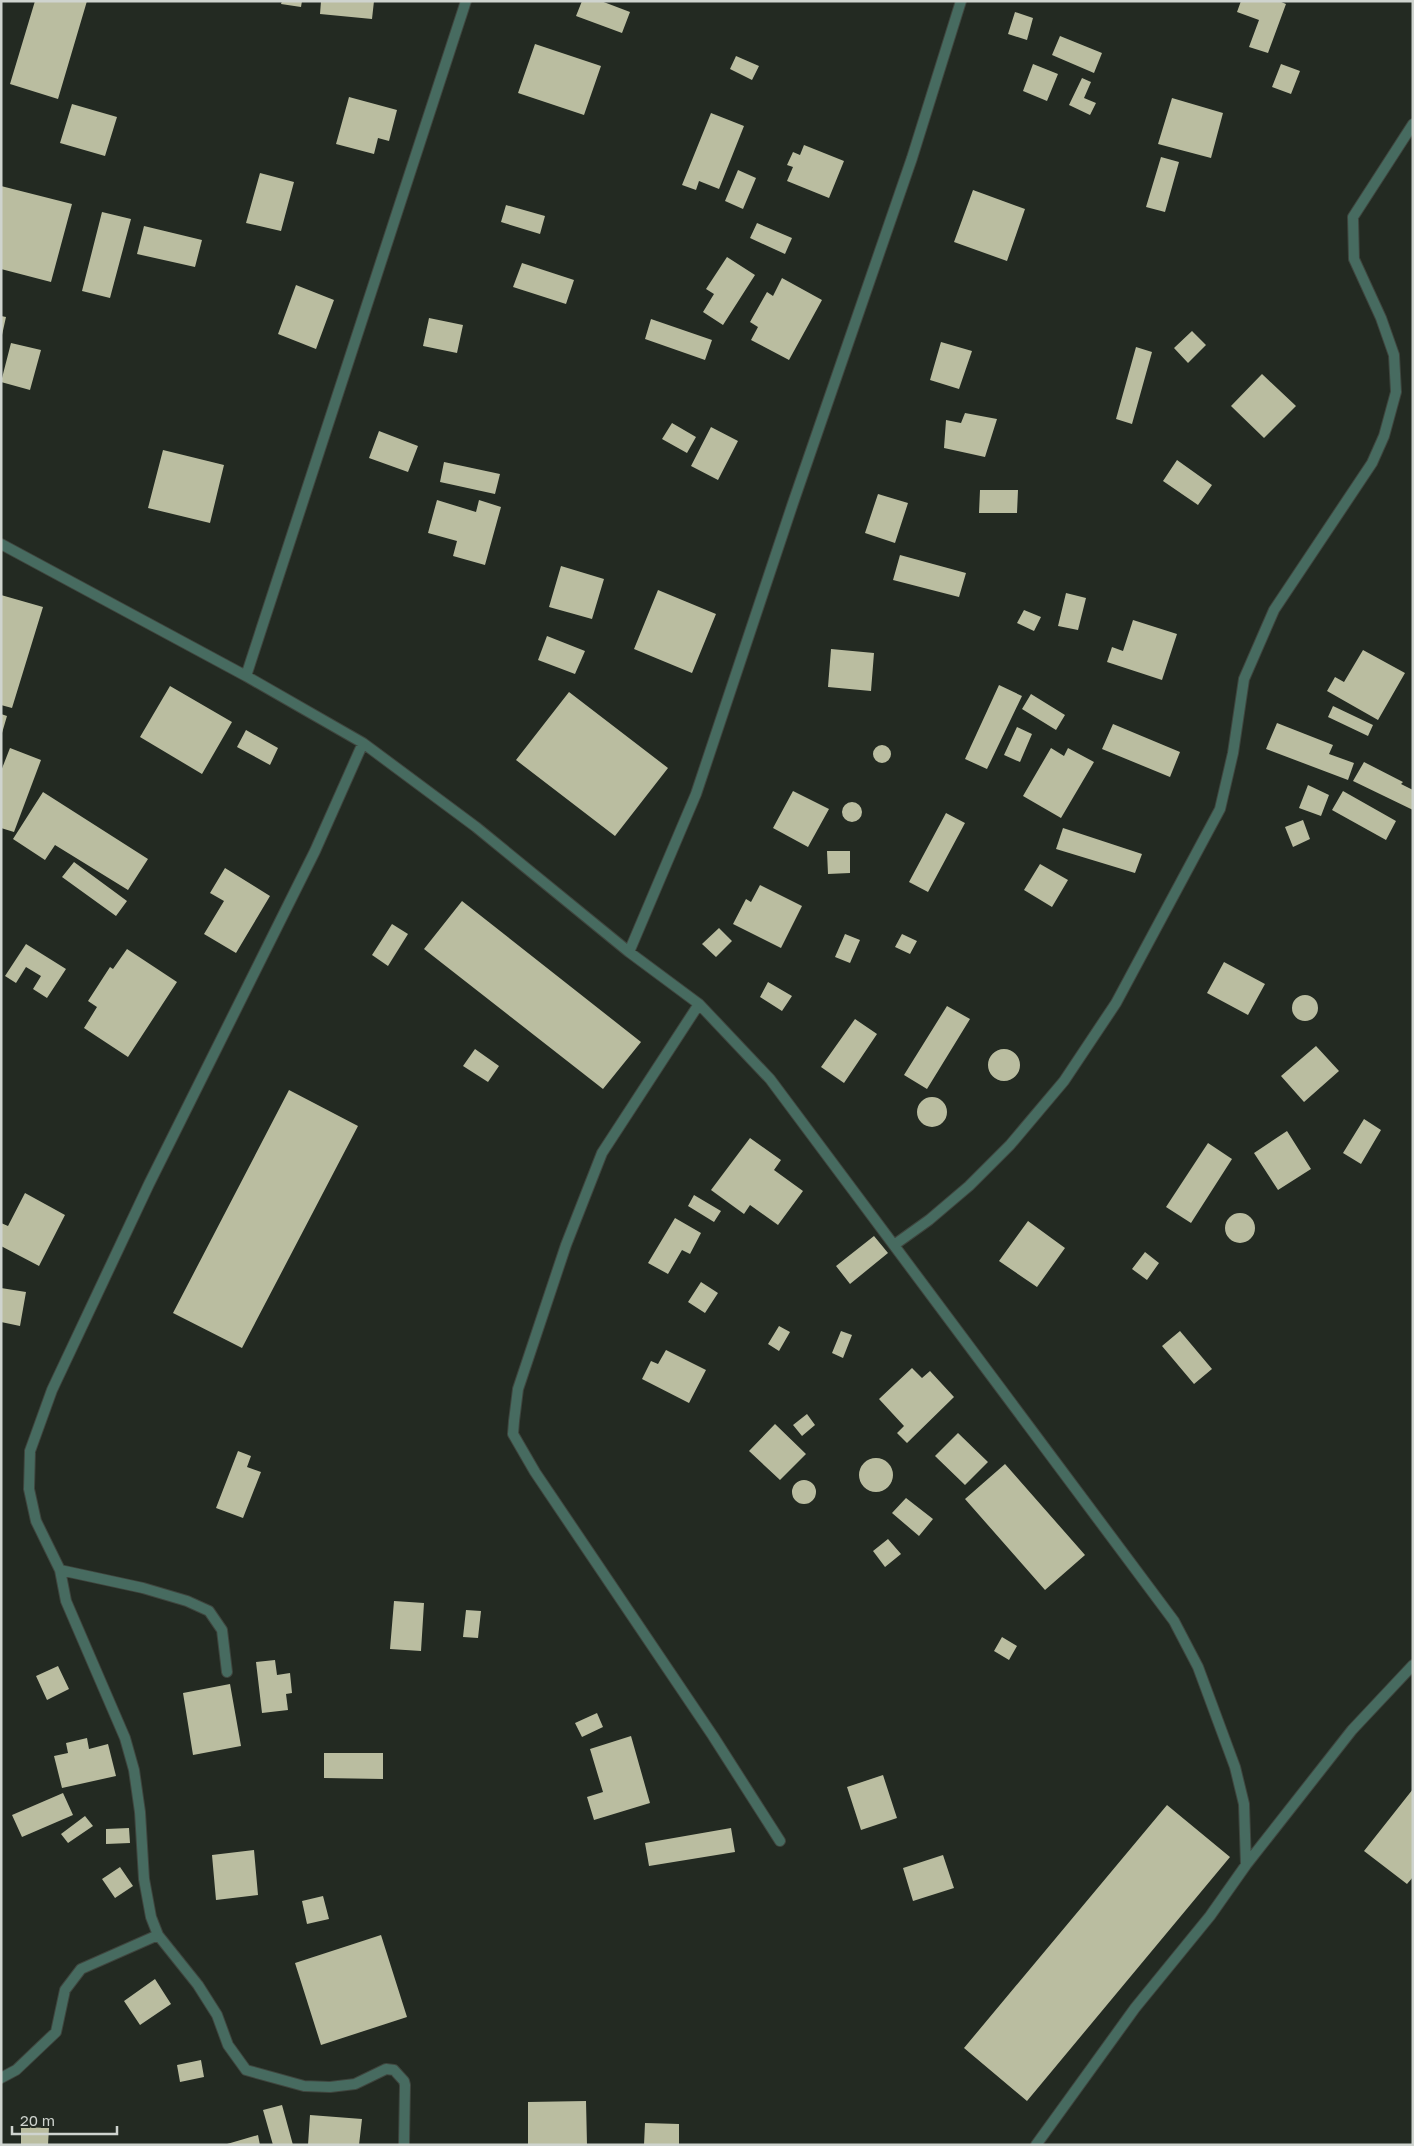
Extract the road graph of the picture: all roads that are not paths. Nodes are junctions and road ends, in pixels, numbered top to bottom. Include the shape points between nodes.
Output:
1 (466, 1) edge
2 (961, 1) edge
3 (1413, 124) edge
4 (1, 544) edge
5 (246, 676) junction
6 (363, 743) junction
7 (629, 952) junction
8 (699, 1004) junction
9 (894, 1245) junction
10 (60, 1570) junction
11 (1413, 1665) edge
12 (227, 1672) dead end
13 (780, 1841) dead end
14 (1246, 1865) junction
15 (158, 1935) junction
16 (1, 2078) edge
17 (404, 2145) edge
18 (1036, 2145) edge

1 - 5 street
2 - 7 street via 912,158 696,794
3 - 9 street via 1353,217 1354,259 1394,355 1396,392 1384,436 1372,463 1274,610 1244,679 1233,753 1220,809 1116,1003 1064,1081 1010,1145 969,1186
4 - 5 street
5 - 6 street
6 - 7 street via 476,828
6 - 10 street via 315,851 52,1390 30,1451 29,1489 36,1521
7 - 8 street
8 - 9 street via 770,1079
8 - 13 street via 602,1153 531,1347 518,1389 513,1434 534,1472
9 - 14 street via 1174,1621 1198,1667 1235,1767 1244,1804
10 - 12 street via 143,1588 187,1601 209,1612 222,1630
10 - 15 street via 66,1601 101,1686 116,1713 134,1770 144,1879
11 - 14 street via 1352,1730
14 - 18 street via 1210,1916 1135,2008
15 - 16 street via 81,1969 65,1990 56,2032 16,2070
15 - 17 street via 198,1985 217,2015 228,2045 246,2070 304,2086 330,2087 355,2084 386,2068 394,2070 405,2085

